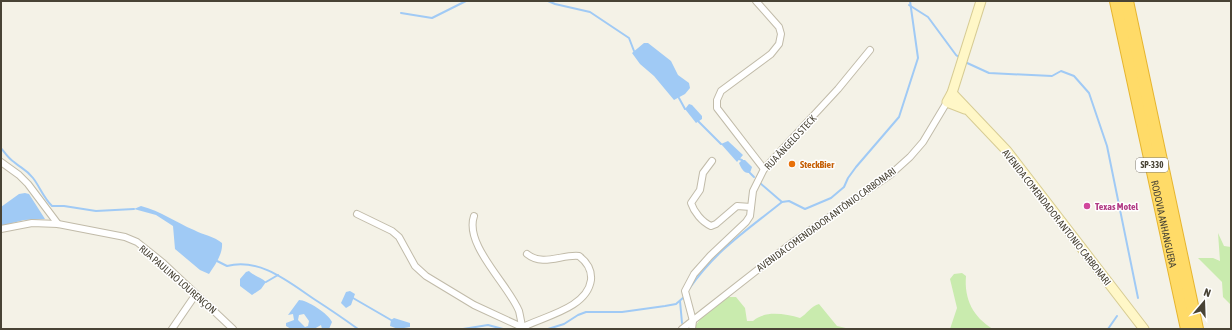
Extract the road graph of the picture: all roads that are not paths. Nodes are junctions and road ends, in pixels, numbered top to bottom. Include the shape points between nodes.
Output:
1 (756, 1) edge
2 (981, 1) edge
3 (1116, 1) edge
4 (1127, 1) edge
5 (870, 50) dead end
6 (952, 93) junction
7 (947, 102) junction
8 (966, 109) junction
9 (712, 161) dead end
10 (1, 162) edge
11 (764, 169) junction
12 (750, 207) junction
13 (357, 214) dead end
14 (474, 216) dead end
15 (58, 224) junction
16 (1, 229) edge
17 (527, 254) dead end
18 (196, 294) junction
19 (693, 321) junction
20 (524, 327) edge
21 (172, 329) edge
22 (233, 329) edge
23 (682, 329) edge
24 (692, 329) edge
25 (1144, 329) edge
26 (1187, 329) edge
27 (1197, 329) edge

1 - 11 street via 779,27 779,44 771,54 721,91 717,108
2 - 6 main road, AVENIDA COMENDADOR ANTÔNIO CARBONARI
3 - 26 highway, RODOVIA ANHANGUERA / SP-330
4 - 27 highway, RODOVIA ANHANGUERA / SP-330
5 - 11 street, RUA ÂNGELO STECK
6 - 7 main road, AVENIDA COMENDADOR ANTÔNIO CARBONARI
6 - 8 main road, AVENIDA COMENDADOR ANTONIO CARBONARI
7 - 8 main road, AVENIDA COMENDADOR ANTONIO CARBONARI
7 - 19 street, AVENIDA COMENDADOR ANTÔNIO CARBONARI via 923,142 890,175 793,242
8 - 25 main road, AVENIDA COMENDADOR ANTONIO CARBONARI via 1007,151
9 - 12 street via 702,173 702,184 691,203 706,224 716,224 736,206
10 - 15 street via 28,184
11 - 12 street, RUA ÂNGELO STECK via 753,191
12 - 19 street, RUA ÂNGELO STECK via 750,216 746,222 710,256 687,286 685,291
13 - 20 street via 392,231 415,266 444,288 474,305
14 - 20 street via 471,223 472,232 490,267 512,298
15 - 16 street, RUA PAULINO LOURENÇON via 32,223
15 - 18 street, RUA PAULINO LOURENÇON via 125,236 137,242
17 - 20 street via 542,260 579,256 592,274 587,291 577,301 548,318
18 - 21 street
18 - 22 street, RUA PAULINO LOURENÇON
19 - 23 street, AVENIDA COMENDADOR ANTÔNIO CARBONARI
19 - 24 street

